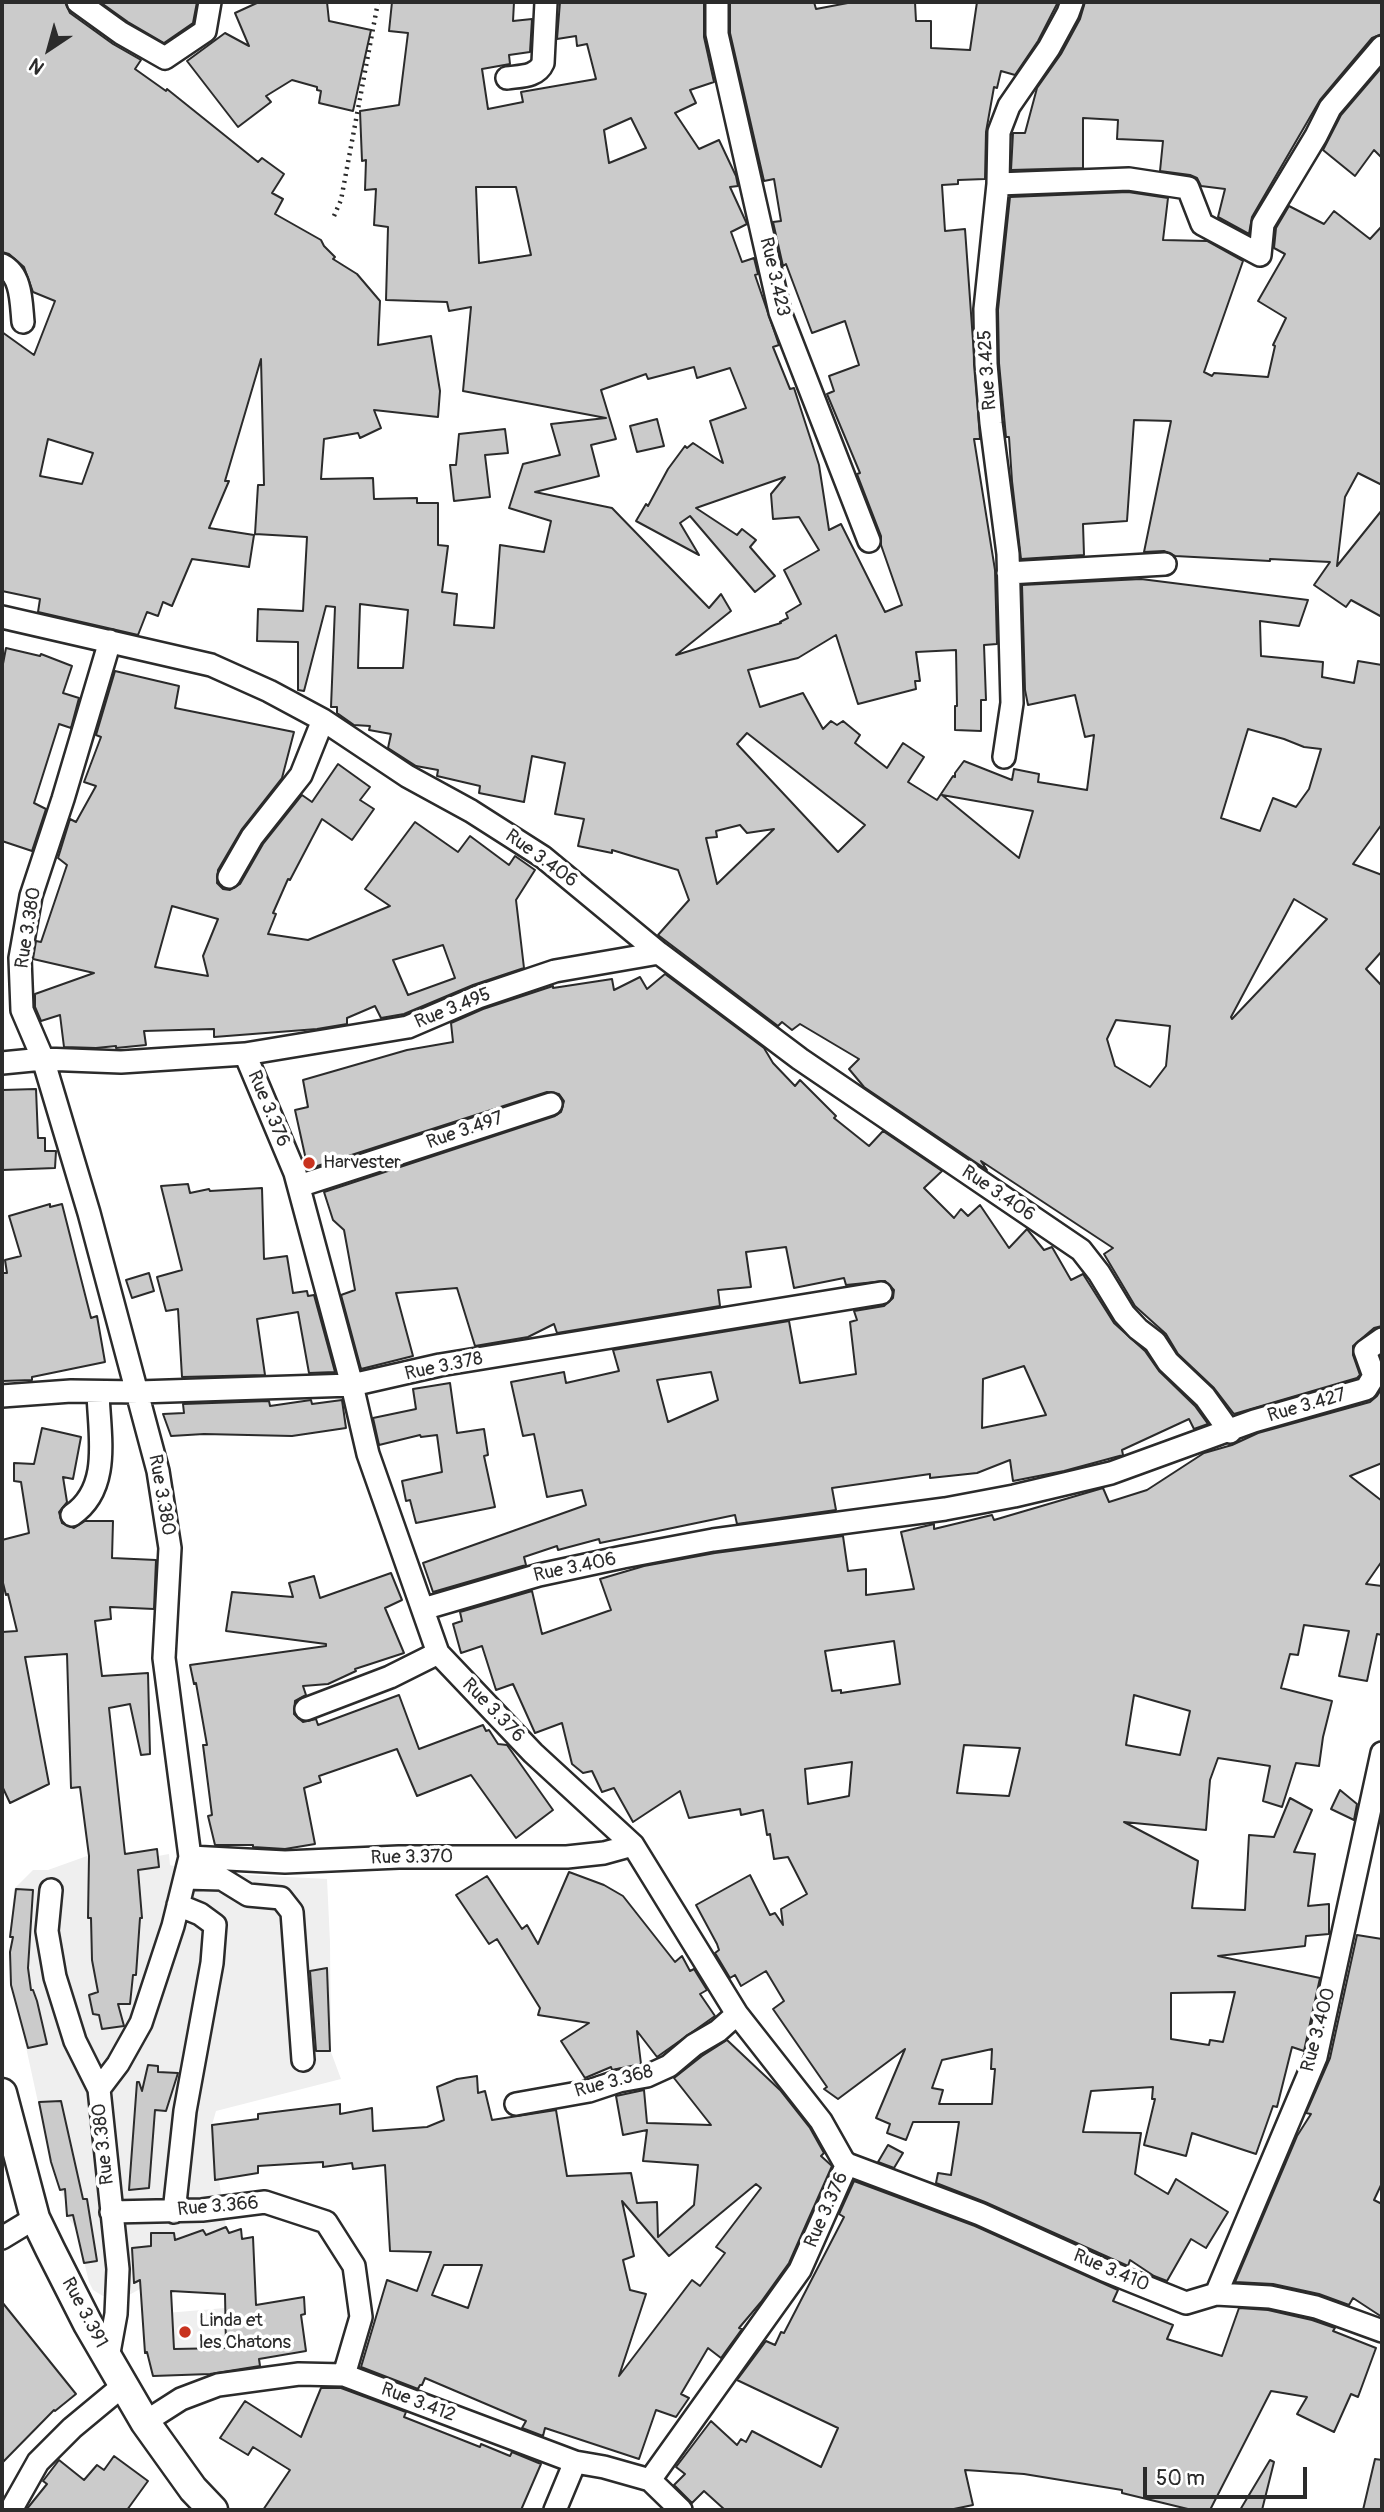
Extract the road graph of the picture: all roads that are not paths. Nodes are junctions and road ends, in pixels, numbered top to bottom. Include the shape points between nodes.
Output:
1 (78, 2) edge
2 (209, 2) edge
3 (546, 2) edge
4 (717, 2) edge
5 (1072, 2) edge
6 (1382, 47) edge
7 (507, 78) dead end
8 (998, 184) junction
9 (2, 265) edge
10 (23, 322) dead end
11 (869, 541) dead end
12 (1165, 564) dead end
13 (1009, 573) junction
14 (2, 617) edge
15 (110, 641) junction
16 (323, 720) junction
17 (1004, 757) dead end
18 (229, 877) dead end
19 (659, 953) junction
20 (245, 1054) junction
21 (43, 1059) junction
22 (2, 1063) edge
23 (551, 1104) dead end
24 (299, 1186) junction
25 (881, 1293) dead end
26 (1382, 1339) edge
27 (352, 1385) junction
28 (98, 1392) junction
29 (139, 1392) junction
30 (2, 1396) edge
31 (1230, 1432) junction
32 (72, 1515) dead end
33 (423, 1609) junction
34 (438, 1653) junction
35 (306, 1709) dead end
36 (1382, 1753) edge
37 (634, 1845) junction
38 (190, 1857) junction
39 (185, 1878) junction
40 (51, 1890) dead end
41 (178, 1905) junction
42 (737, 2014) junction
43 (303, 2060) dead end
44 (99, 2090) junction
45 (2, 2092) edge
46 (516, 2104) dead end
47 (847, 2164) junction
48 (111, 2212) junction
49 (174, 2212) junction
50 (35, 2218) junction
51 (2, 2238) edge
52 (1216, 2294) junction
53 (1382, 2331) edge
54 (108, 2358) junction
55 (344, 2375) junction
56 (125, 2385) junction
57 (145, 2422) junction
58 (575, 2462) junction
59 (650, 2480) junction
60 (11, 2510) edge
61 (213, 2510) edge
62 (555, 2510) edge
63 (681, 2510) edge

1 - 2 street via 165,58 205,31
3 - 7 street via 541,69
4 - 11 street, Rue 3.423 via 717,34 780,312
5 - 8 street, Rue 3.425 via 1049,48 1009,106 999,132
6 - 8 street via 1330,108 1263,224 1260,255 1202,224 1188,188 1129,179
8 - 13 street, Rue 3.425 via 985,309 986,364
9 - 10 street via 17,280
12 - 13 street
13 - 17 street, Rue 3.425 via 1012,703
14 - 15 street, Rue 3.406
15 - 16 street, Rue 3.406 via 211,665
15 - 21 street, Rue 3.380 via 31,895 20,958 22,1010
16 - 18 street via 301,775 252,837
16 - 19 street, Rue 3.406 via 543,857
19 - 20 street, Rue 3.495 via 555,971 408,1027
19 - 31 street, Rue 3.406 via 800,1059 1081,1250 1124,1314 1155,1342
20 - 21 street, Rue 3.376 via 121,1062
20 - 24 street, Rue 3.376
21 - 22 street, Rue 3.376
21 - 29 street, Rue 3.380
23 - 24 street, Rue 3.497
24 - 27 street, Rue 3.376
25 - 27 street, Rue 3.378 via 440,1365
26 - 31 street, Rue 3.427 via 1365,1351 1374,1376 1366,1389
27 - 29 street, Rue 3.378
27 - 33 street, Rue 3.376 via 368,1454
28 - 29 street, Rue 3.378
28 - 30 street, Rue 3.378
28 - 32 street via 97,1484
29 - 38 street, Rue 3.380 via 170,1548 164,1658
31 - 33 street, Rue 3.406 via 1111,1473 1014,1496 622,1557 539,1575
33 - 34 street, Rue 3.376
34 - 35 street
34 - 37 street, Rue 3.376 via 533,1753
36 - 52 street, Rue 3.400 via 1316,2057
37 - 38 street, Rue 3.370 via 567,1857 285,1862
37 - 42 street, Rue 3.376
38 - 39 street, Rue 3.380
39 - 41 street, Rue 3.380
39 - 43 street via 222,1879 248,1895 281,1898 292,1912
40 - 44 street via 47,1930 55,1977 75,2041
41 - 44 street, Rue 3.380 via 141,2023
41 - 49 street via 215,1925
42 - 46 street, Rue 3.368 via 669,2066 647,2077
42 - 47 street, Rue 3.376 via 821,2121
44 - 48 street, Rue 3.380
45 - 50 main road, Rue 3.391
47 - 52 street, Rue 3.410 via 980,2214 1186,2303
47 - 59 street, Rue 3.376 via 800,2270
48 - 49 street, Rue 3.366
48 - 54 street, Rue 3.380 via 118,2269
49 - 55 street, Rue 3.366 via 265,2202 326,2222 354,2266 362,2317
50 - 51 street
50 - 54 main road, Rue 3.391
52 - 53 street, Rue 3.410 via 1270,2297 1317,2307
54 - 56 main road, Rue 3.391
55 - 57 street, Rue 3.412 via 299,2374 218,2385 181,2399
55 - 58 street, Rue 3.412
56 - 57 main road, Rue 3.391
56 - 60 street via 38,2462
57 - 61 main road, Rue 3.391
58 - 59 street, Rue 3.412
58 - 62 street
59 - 63 street, Rue 3.412

